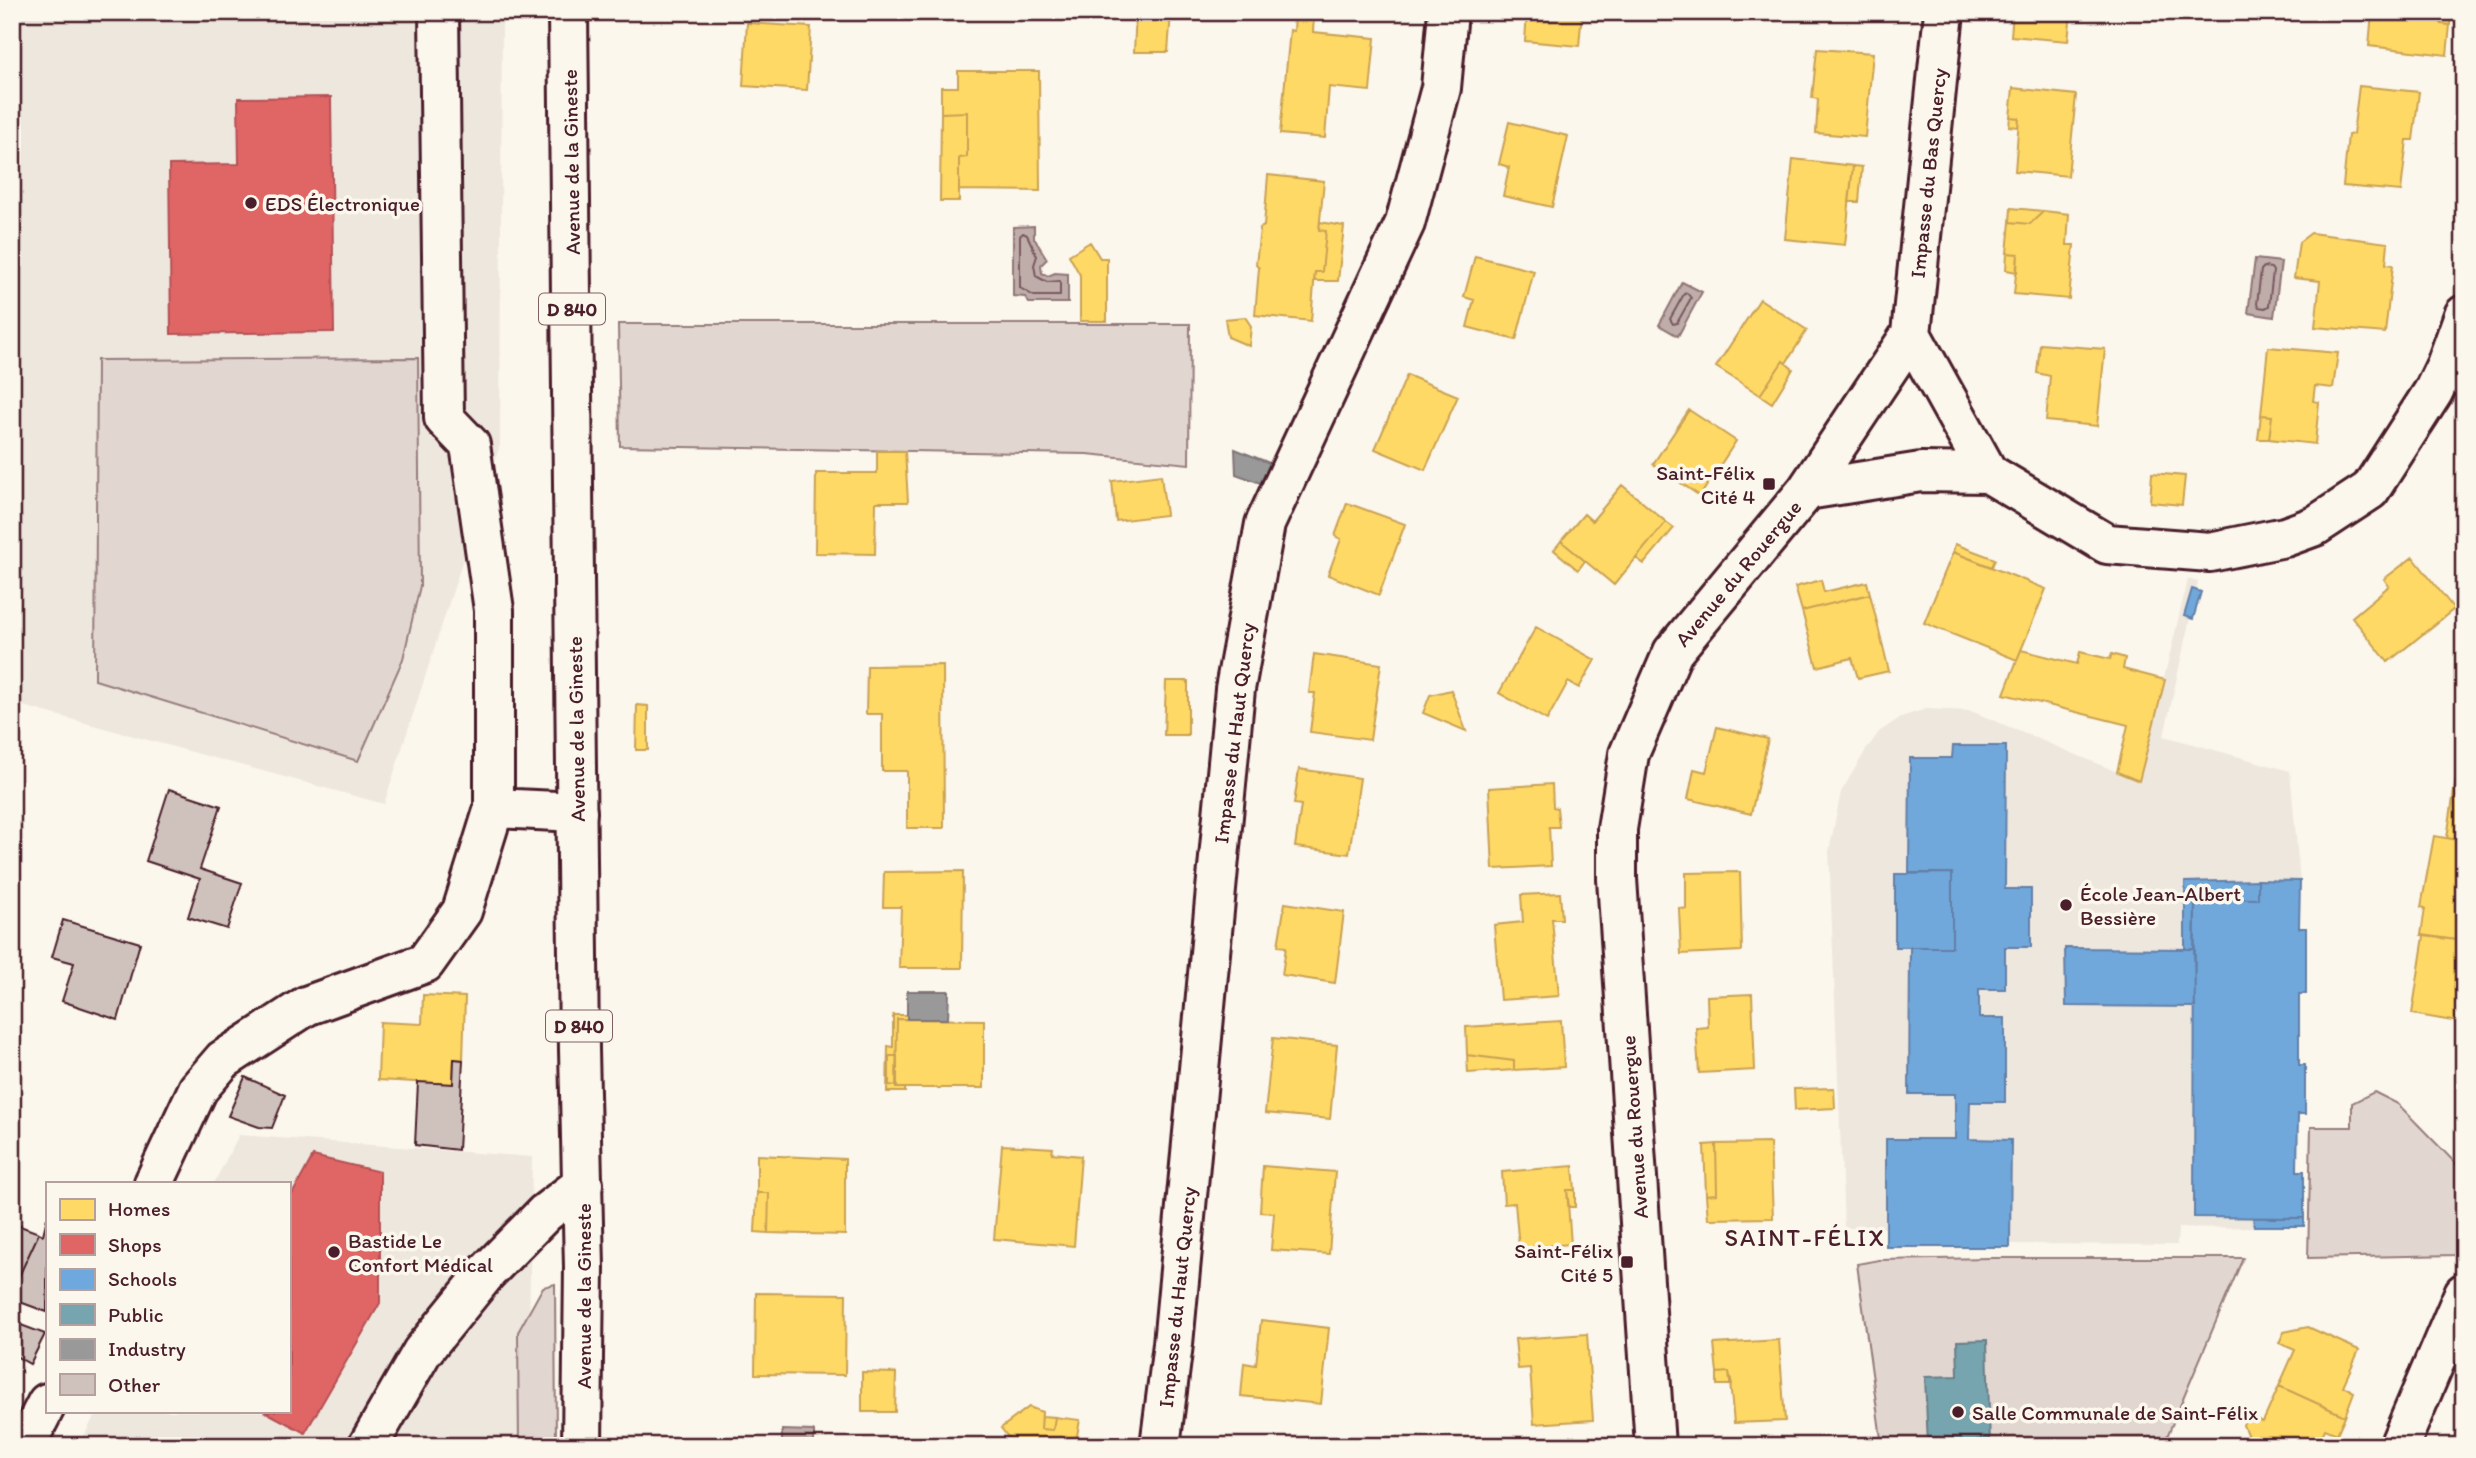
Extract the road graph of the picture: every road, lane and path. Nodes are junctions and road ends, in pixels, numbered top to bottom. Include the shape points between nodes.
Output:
1 (439, 12) edge
2 (569, 12) edge
3 (1448, 12) edge
4 (1944, 12) edge
5 (2464, 315) edge
6 (1911, 334) junction
7 (1988, 472) junction
8 (1807, 490) junction
9 (494, 808) junction
10 (577, 812) junction
11 (153, 1182) edge
12 (583, 1184) junction
13 (2464, 1293) edge
14 (46, 1405) edge
15 (25, 1446) edge
16 (368, 1446) edge
17 (583, 1446) edge
18 (1160, 1446) edge
19 (1655, 1446) edge
20 (2399, 1446) edge

1 - 9 street via 444,418 470,445 494,610
2 - 10 street, Avenue de la Gineste / D 840
3 - 18 street, Impasse du Haut Quercy via 1441,88 1405,223 1265,524 1235,689
4 - 6 street, Impasse du Bas Quercy
5 - 7 street via 2433,392 2370,490 2315,526 2285,537 2210,552 2107,544
6 - 7 street
6 - 8 street, Impasse du Bas Quercy
7 - 8 street, Avenue du Rouergue via 1921,472
8 - 19 street, Avenue du Rouergue via 1673,652 1629,754 1619,817 1617,879
9 - 10 street
9 - 11 street via 462,911 425,963 306,1006 223,1060 198,1089
10 - 12 street, Avenue de la Gineste / D 840
12 - 16 street via 545,1213 438,1332
12 - 17 street, Avenue de la Gineste / D 840
13 - 20 street
14 - 15 street

